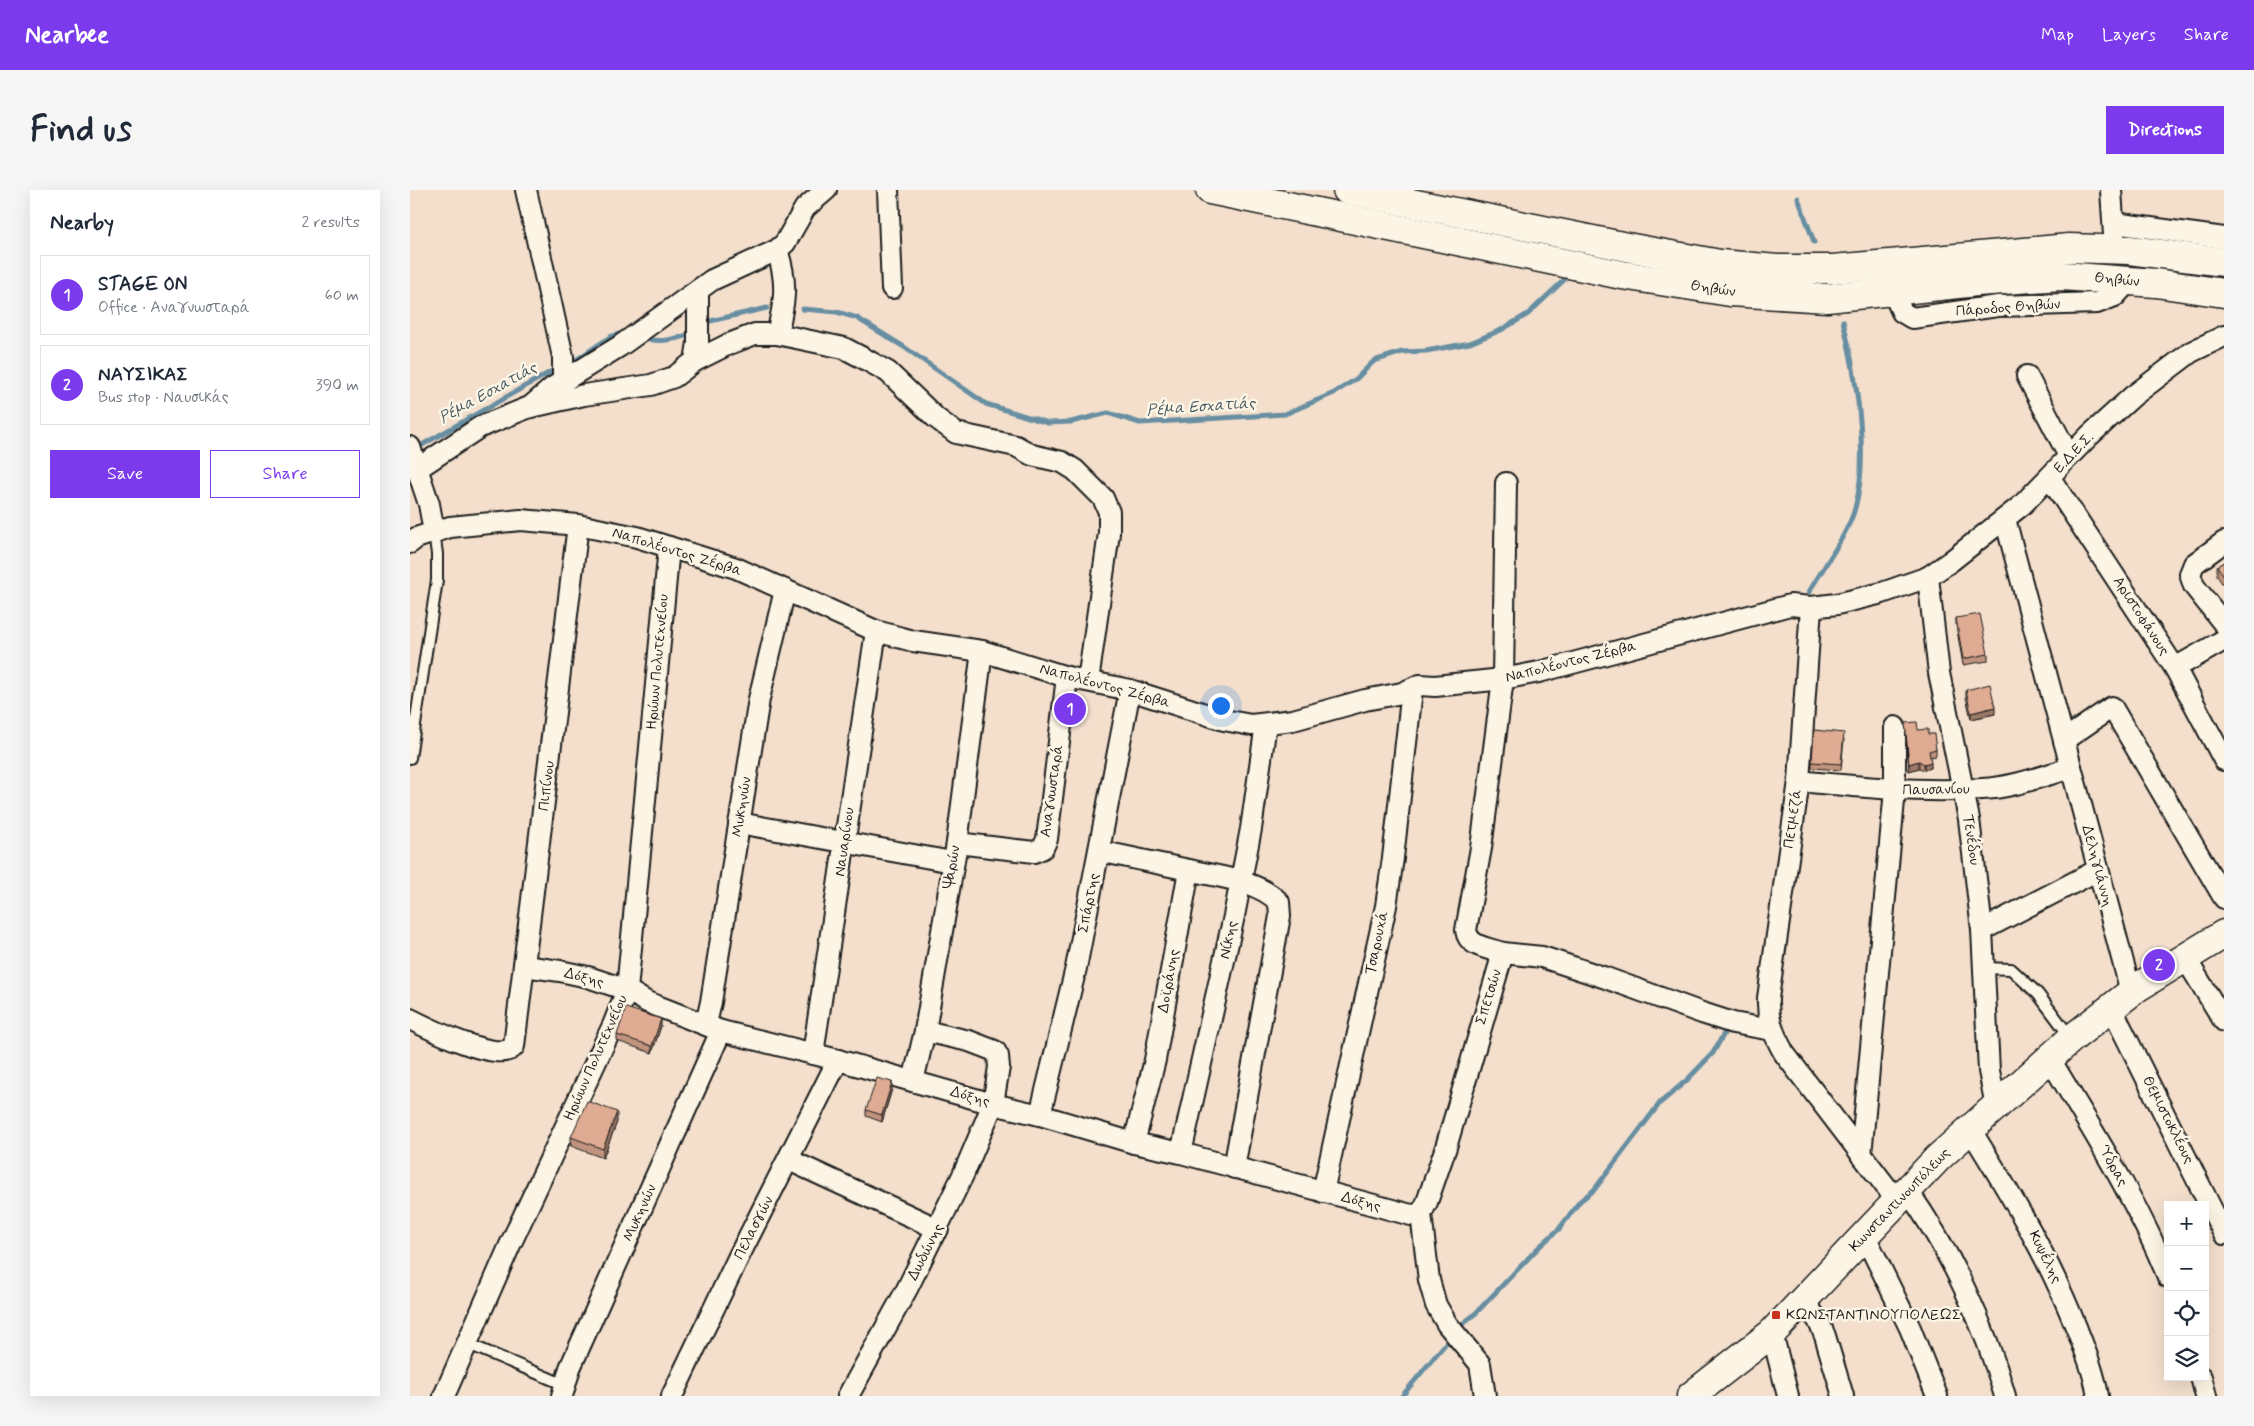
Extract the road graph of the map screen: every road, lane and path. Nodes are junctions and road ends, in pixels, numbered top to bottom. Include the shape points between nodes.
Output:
1 (526, 190) edge
2 (826, 190) edge
3 (888, 190) edge
4 (1210, 190) edge
5 (1346, 190) edge
6 (2110, 190) edge
7 (2114, 222) junction
8 (2224, 238) edge
9 (776, 250) junction
10 (2114, 250) junction
11 (2224, 262) edge
12 (892, 288) dead end
13 (698, 290) junction
14 (2223, 296) edge
15 (2223, 333) edge
16 (777, 334) junction
17 (695, 361) junction
18 (2027, 376) dead end
19 (563, 381) junction
20 (527, 408) junction
21 (2070, 456) junction
22 (414, 459) edge
23 (2050, 478) junction
24 (1506, 483) dead end
25 (2005, 519) junction
26 (578, 525) junction
27 (418, 538) edge
28 (2224, 542) edge
29 (669, 546) junction
30 (1928, 577) junction
31 (785, 590) junction
32 (1811, 607) junction
33 (2224, 624) edge
34 (876, 631) junction
35 (2224, 640) edge
36 (982, 651) junction
37 (2175, 668) junction
38 (1067, 677) junction
39 (1503, 679) junction
40 (1088, 681) junction
41 (1130, 690) junction
42 (1412, 690) junction
43 (1266, 724) junction
44 (1896, 727) dead end
45 (2064, 740) junction
46 (410, 758) edge
47 (2224, 760) edge
48 (2071, 768) junction
49 (1798, 781) junction
50 (1962, 789) junction
51 (1894, 790) junction
52 (739, 823) junction
53 (845, 843) junction
54 (1099, 851) junction
55 (955, 852) junction
56 (1189, 870) junction
57 (2098, 870) junction
58 (1240, 881) junction
59 (2224, 898) edge
60 (1982, 930) junction
61 (2224, 934) edge
62 (1503, 953) junction
63 (2184, 956) junction
64 (524, 966) junction
65 (1984, 968) junction
66 (627, 990) junction
67 (2121, 1000) junction
68 (410, 1019) edge
69 (2224, 1021) edge
70 (714, 1028) junction
71 (1772, 1030) junction
72 (925, 1031) junction
73 (2072, 1039) junction
74 (813, 1054) junction
75 (2050, 1059) junction
76 (838, 1060) junction
77 (913, 1081) junction
78 (993, 1104) junction
79 (1996, 1106) junction
80 (1040, 1115) junction
81 (1970, 1129) junction
82 (1134, 1142) junction
83 (1181, 1153) junction
84 (1861, 1155) junction
85 (788, 1160) junction
86 (1234, 1168) junction
87 (1323, 1192) junction
88 (1902, 1196) junction
89 (1421, 1214) junction
90 (2222, 1222) edge
91 (938, 1229) junction
92 (1865, 1236) junction
93 (2164, 1267) edge
94 (1803, 1301) junction
95 (1772, 1333) junction
96 (466, 1343) junction
97 (2203, 1381) edge
98 (563, 1391) edge
99 (1706, 1391) edge
100 (444, 1396) edge
101 (672, 1396) edge
102 (848, 1396) edge
103 (1485, 1396) edge
104 (1788, 1396) edge
105 (1843, 1396) edge
106 (1936, 1396) edge
107 (2005, 1396) edge
108 (2098, 1396) edge
109 (2206, 1396) edge

1 - 19 street via 563,357
2 - 9 street via 805,208 785,243
3 - 12 street
4 - 14 main road, Θηβών via 1622,275 1703,288 1827,298 2062,276 2129,281
5 - 10 main road, Θηβών via 1649,251 1720,264 1777,269 1867,267 2069,248
6 - 7 street
7 - 8 street
7 - 10 street
9 - 13 street via 732,269
9 - 16 street via 785,286
10 - 11 main road, Θηβών
13 - 17 street
13 - 19 street via 620,346
15 - 21 street, Ε.Δ.Ε.Σ. via 2178,360 2133,396
16 - 17 street via 755,334
16 - 40 street via 844,348 888,372 956,433 1016,446 1032,455 1062,462 1075,470 1103,498 1109,512 1109,533
17 - 20 street via 674,376 651,385
18 - 21 street
19 - 20 street
20 - 22 street
21 - 23 street, Ε.Δ.Ε.Σ.
22 - 27 street via 429,504
23 - 25 street, Ε.Δ.Ε.Σ.
23 - 37 street, Αριστοφάνους
24 - 39 street
25 - 30 street, Ε.Δ.Ε.Σ.
25 - 45 street
26 - 27 street, Ναπολέοντος Ζέρβα via 521,520 450,527
26 - 29 street, Ναπολέοντος Ζέρβα
26 - 64 street, Πιπίνου
27 - 46 lane via 437,554 437,580
28 - 33 street via 2194,564 2190,574 2194,586
29 - 31 street, Ναπολέοντος Ζέρβα via 736,568
29 - 66 street, Ηρώων Πολυτεχνείου
30 - 32 street, Ναπολέοντος Ζέρβα via 1882,593
30 - 50 street, Τενέδου via 1939,673
31 - 34 street, Ναπολέοντος Ζέρβα
31 - 52 street, Μυκηνών via 759,699
32 - 39 street, Ναπολέοντος Ζέρβα via 1790,605
32 - 49 street, Πετμεζά
34 - 36 street, Ναπολέοντος Ζέρβα via 913,641
34 - 53 street, Ναυαρίνου
35 - 37 street
36 - 38 street, Ναπολέοντος Ζέρβα
36 - 55 street, Ψαρών
37 - 47 street, Αριστοφάνους
38 - 40 street, Ναπολέοντος Ζέρβα
38 - 55 street, Αναγνωσταρά via 1047,839 1043,848 1034,852
39 - 42 street, Ναπολέοντος Ζέρβα via 1420,685
39 - 62 street, Σπετσών via 1481,848 1466,930 1472,944
40 - 41 street, Ναπολέοντος Ζέρβα
41 - 43 street, Ναπολέοντος Ζέρβα via 1224,720
41 - 54 street, Σπάρτης
42 - 43 street, Ναπολέοντος Ζέρβα
42 - 87 street, Τσαρουχά via 1386,906
43 - 58 street, Νίκης
44 - 51 street
45 - 48 street, Δεληγιάννη
45 - 59 street via 2112,706
48 - 50 street, Παυσανίου via 2000,787
48 - 57 street, Δεληγιάννη
49 - 51 street, Παυσανίου
49 - 71 street, Πετμεζά via 1768,998
50 - 51 street, Παυσανίου
50 - 60 street, Τενέδου
51 - 84 street
52 - 53 street, Αναγνωσταρά
52 - 70 street, Μυκηνών via 712,1002
53 - 55 street, Αναγνωσταρά
53 - 74 street, Ναυαρίνου
54 - 56 street
54 - 80 street, Σπάρτης via 1076,968
55 - 72 street, Ψαρών
56 - 58 street
56 - 82 street, Δοϊράνης via 1156,1060
57 - 60 street
57 - 67 street, Δεληγιάννη
58 - 83 street, Νίκης
58 - 86 street via 1270,892 1279,902 1280,916
60 - 65 street, Τενέδου
61 - 63 main road, Κωνσταντινουπόλεως
62 - 71 street via 1542,957 1733,1023
62 - 89 street, Σπετσών via 1446,1147
63 - 67 main road, Κωνσταντινουπόλεως
63 - 69 street
64 - 66 street, Δόξης via 576,974
64 - 68 street, Πιπίνου via 512,1050 503,1053 461,1042
65 - 73 lane via 2011,969 2038,994
65 - 79 street, Τενέδου via 1989,1071
66 - 70 street, Δόξης via 647,1002
66 - 96 street, Ηρώων Πολυτεχνείου
67 - 73 main road, Κωνσταντινουπόλεως
67 - 90 street, Θεμιστοκλέους
70 - 74 street, Δόξης
70 - 98 street, Μυκηνών
71 - 84 street, Πετμεζά via 1784,1053
72 - 77 street, Ψαρών
72 - 78 street, Δωδώνης via 995,1051 999,1067
73 - 75 main road, Κωνσταντινουπόλεως
74 - 76 street, Δόξης
75 - 79 main road, Κωνσταντινουπόλεως
75 - 93 street, Ύδρας via 2110,1159
76 - 77 street, Δόξης
76 - 85 street, Πελασγών
77 - 78 street, Δόξης
78 - 80 street, Δόξης
78 - 91 street, Δωδώνης
79 - 81 main road, Κωνσταντινουπόλεως
80 - 82 street, Δόξης
81 - 88 main road, Κωνσταντινουπόλεως
81 - 108 street, Κυψέλης via 2028,1224 2055,1277 2090,1364
82 - 83 street, Δόξης
83 - 86 street, Δόξης
84 - 88 street, Πετμεζά
85 - 91 street
85 - 101 street, Πελασγών
86 - 87 street, Δόξης
87 - 89 street, Δόξης via 1411,1215
88 - 92 main road, Κωνσταντινουπόλεως
88 - 107 street, Πετμεζά via 1940,1241 1984,1335
89 - 103 street via 1429,1280 1436,1306 1480,1364
91 - 102 street, Δωδώνης
92 - 94 main road, Κωνσταντινουπόλεως
92 - 106 street via 1910,1328
94 - 95 main road, Κωνσταντινουπόλεως
94 - 105 street via 1818,1320 1825,1336
95 - 99 main road, Κωνσταντινουπόλεως
95 - 104 street
96 - 98 lane
96 - 100 street, Ηρώων Πολυτεχνείου
97 - 109 street

